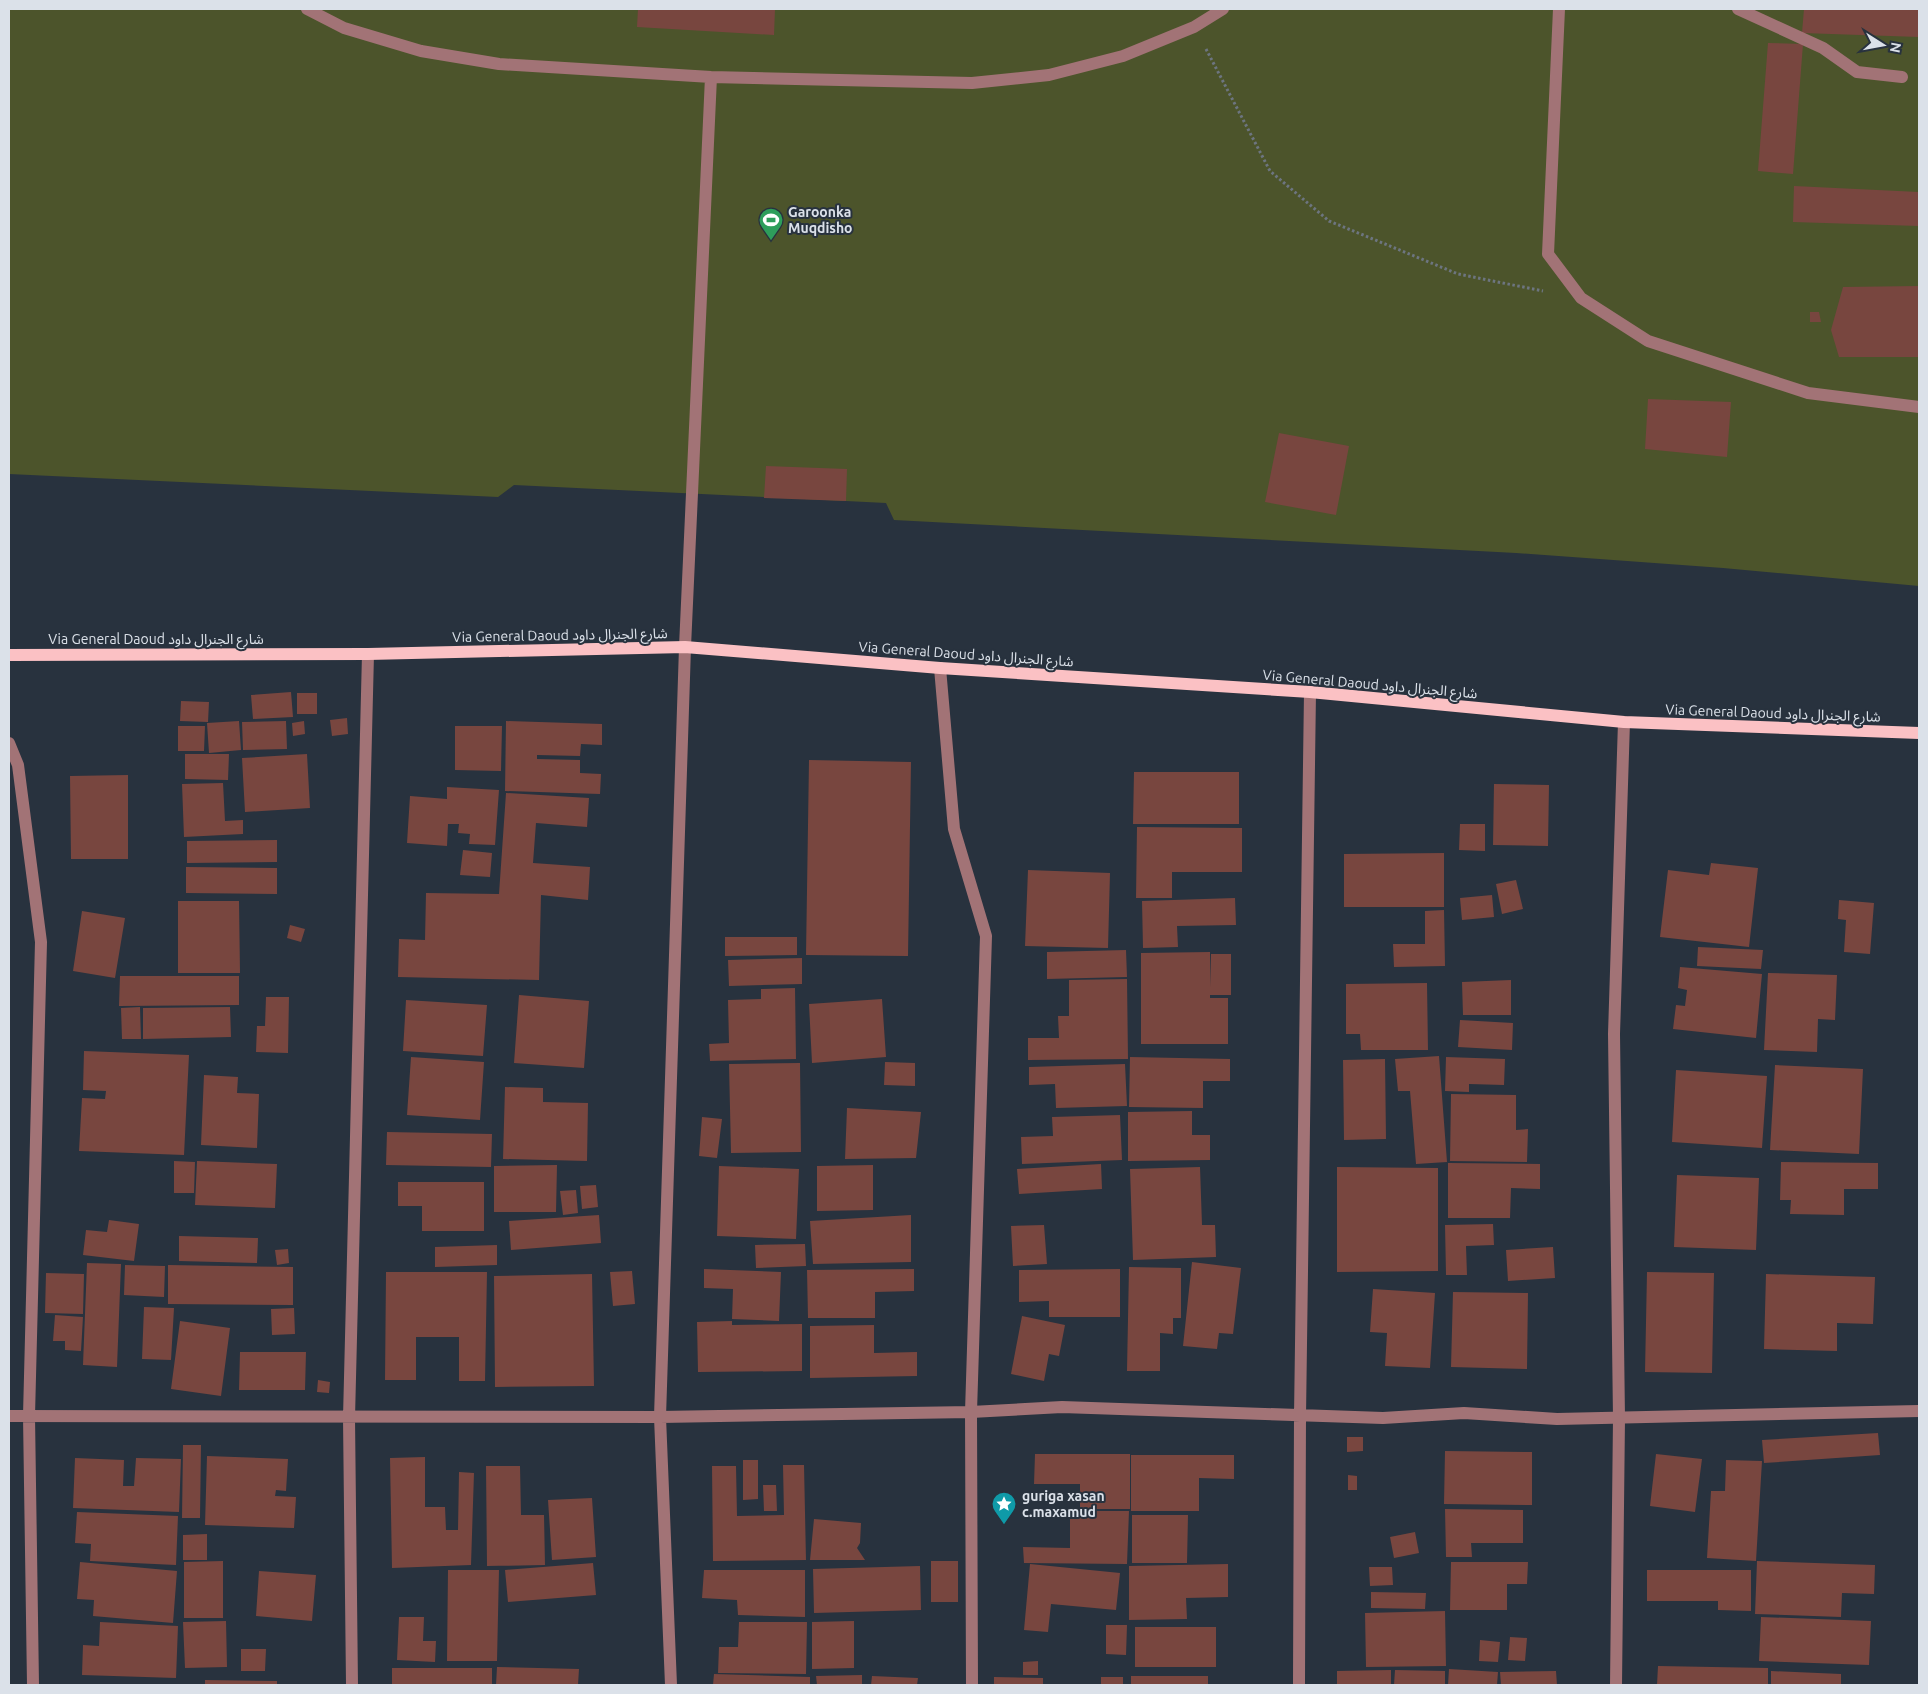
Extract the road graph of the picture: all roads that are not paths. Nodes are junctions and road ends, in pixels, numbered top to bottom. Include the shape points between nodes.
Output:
1 (307, 9) edge
2 (1223, 9) edge
3 (1559, 9) edge
4 (1738, 9) edge
5 (711, 77) junction
6 (1902, 77) dead end
7 (1919, 407) edge
8 (685, 647) junction
9 (368, 654) junction
10 (9, 655) edge
11 (940, 668) junction
12 (1310, 692) junction
13 (1624, 722) junction
14 (1919, 733) edge
15 (9, 743) edge
16 (971, 1412) junction
17 (1919, 1412) edge
18 (9, 1416) edge
19 (29, 1416) junction
20 (1300, 1416) junction
21 (660, 1417) junction
22 (349, 1418) junction
23 (1619, 1418) junction
24 (32, 1685) edge
25 (352, 1685) edge
26 (671, 1685) edge
27 (972, 1685) edge
28 (1299, 1685) edge
29 (1616, 1685) edge

1 - 5 street via 344,28 420,51 499,64
2 - 5 street via 1194,27 1123,56 1049,75 972,83
3 - 7 street via 1548,254 1581,298 1648,341 1798,390
4 - 6 street via 1823,48 1857,72
5 - 8 street
8 - 9 main road, Via General Daoud شارع الجنرال داود
8 - 11 main road, Via General Daoud شارع الجنرال داود
8 - 21 street
9 - 10 main road, Via General Daoud شارع الجنرال داود
9 - 22 street
11 - 12 main road, Via General Daoud شارع الجنرال داود
11 - 16 street via 954,829 986,936
12 - 13 main road, Via General Daoud شارع الجنرال داود
12 - 20 street
13 - 14 main road, Via General Daoud شارع الجنرال داود
13 - 23 street via 1614,1034
15 - 19 street via 18,766 42,942
16 - 20 street via 1062,1407
16 - 21 street
16 - 27 street
17 - 23 street
18 - 19 street
19 - 22 street
19 - 24 street
20 - 23 street via 1383,1418 1464,1413 1557,1419
20 - 28 street
21 - 22 street
21 - 26 street
22 - 25 street
23 - 29 street

